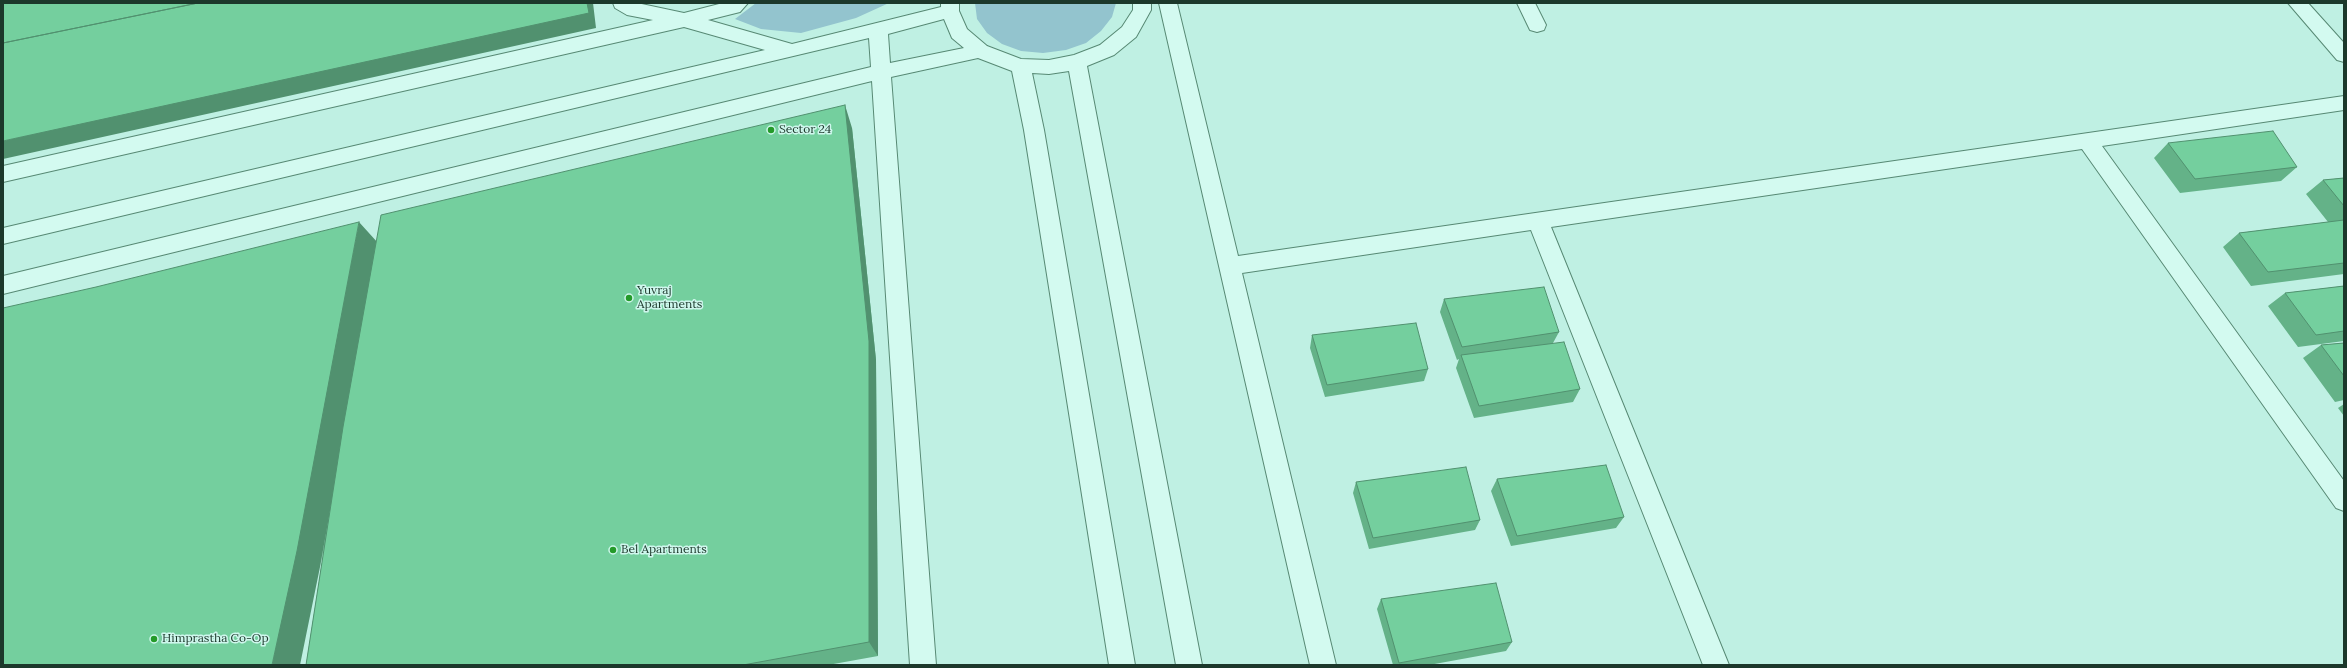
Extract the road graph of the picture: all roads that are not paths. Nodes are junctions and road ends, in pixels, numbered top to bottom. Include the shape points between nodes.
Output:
1 (622, 3) edge
2 (739, 3) edge
3 (1142, 3) edge
4 (1168, 3) edge
5 (1526, 3) edge
6 (2297, 3) edge
7 (950, 7) edge
8 (684, 20) junction
9 (1537, 25) dead end
10 (878, 29) junction
11 (792, 51) junction
12 (980, 51) junction
13 (2344, 54) edge
14 (1077, 62) junction
15 (1021, 66) junction
16 (881, 72) junction
17 (2344, 103) edge
18 (2087, 141) junction
19 (3, 174) edge
20 (1538, 221) junction
21 (3, 236) edge
22 (1228, 266) junction
23 (3, 285) edge
24 (2344, 500) edge
25 (923, 665) edge
26 (1122, 665) edge
27 (1189, 665) edge
28 (1323, 665) edge
29 (1716, 665) edge

1 - 8 street via 634,10
2 - 8 street via 733,7
3 - 14 street via 1142,10 1129,32 1107,50
4 - 22 street
5 - 9 street
6 - 13 street
7 - 10 street
7 - 12 street via 959,32
8 - 11 street
8 - 19 street
10 - 11 street
10 - 16 street
11 - 21 street
12 - 15 street
12 - 16 street
14 - 15 street via 1049,67
14 - 27 street
15 - 26 street via 1034,130
16 - 23 street
16 - 25 street
17 - 18 street
18 - 20 street
18 - 24 street
20 - 22 street
20 - 29 street
22 - 28 street

